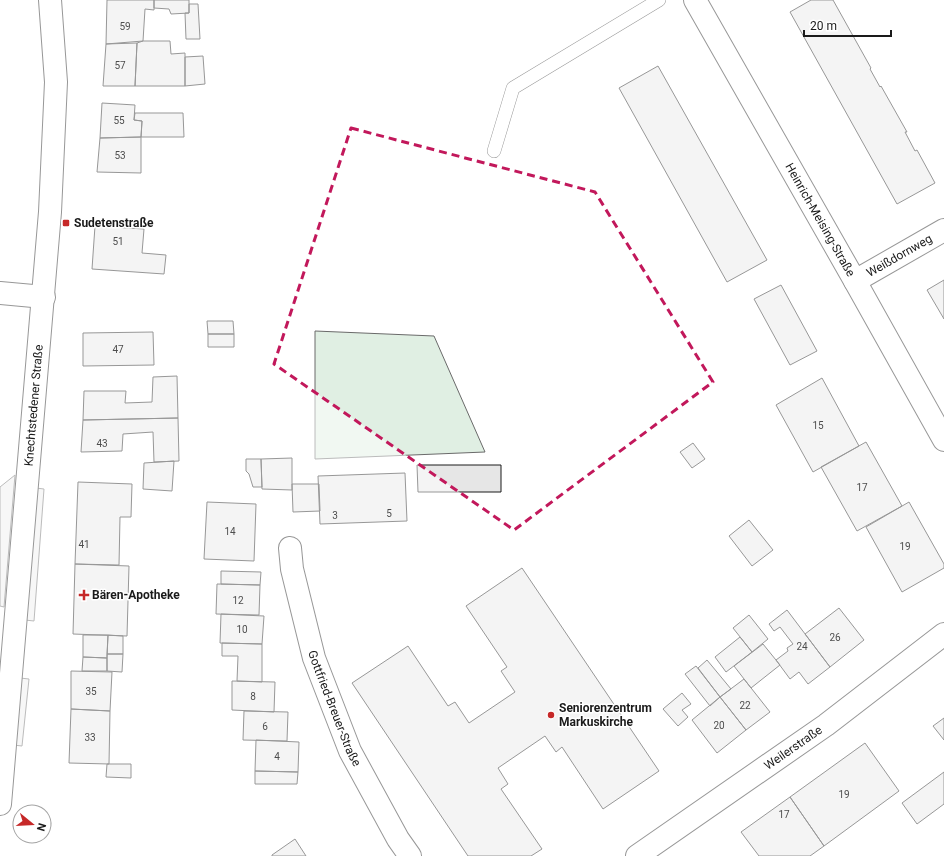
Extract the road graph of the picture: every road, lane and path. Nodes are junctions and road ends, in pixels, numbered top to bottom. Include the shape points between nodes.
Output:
1 (659, 0) edge
2 (51, 2) edge
3 (703, 3) edge
4 (494, 151) dead end
5 (944, 230) edge
6 (855, 281) junction
7 (0, 294) edge
8 (44, 297) junction
9 (944, 440) edge
10 (290, 548) dead end
11 (944, 634) edge
12 (0, 804) edge
13 (410, 856) edge
14 (637, 856) edge

1 - 4 lane via 513,88
2 - 8 street, Knechtstedener Straße via 56,82
3 - 6 street, Heinrich-Meising-Straße
5 - 6 street, Weißdornweg
6 - 9 street, Heinrich-Meising-Straße
7 - 8 street
8 - 12 street, Knechtstedener Straße
10 - 13 street, Gottfried-Breuer-Straße via 292,569 314,658 350,751
11 - 14 street, Weilerstraße via 826,725

